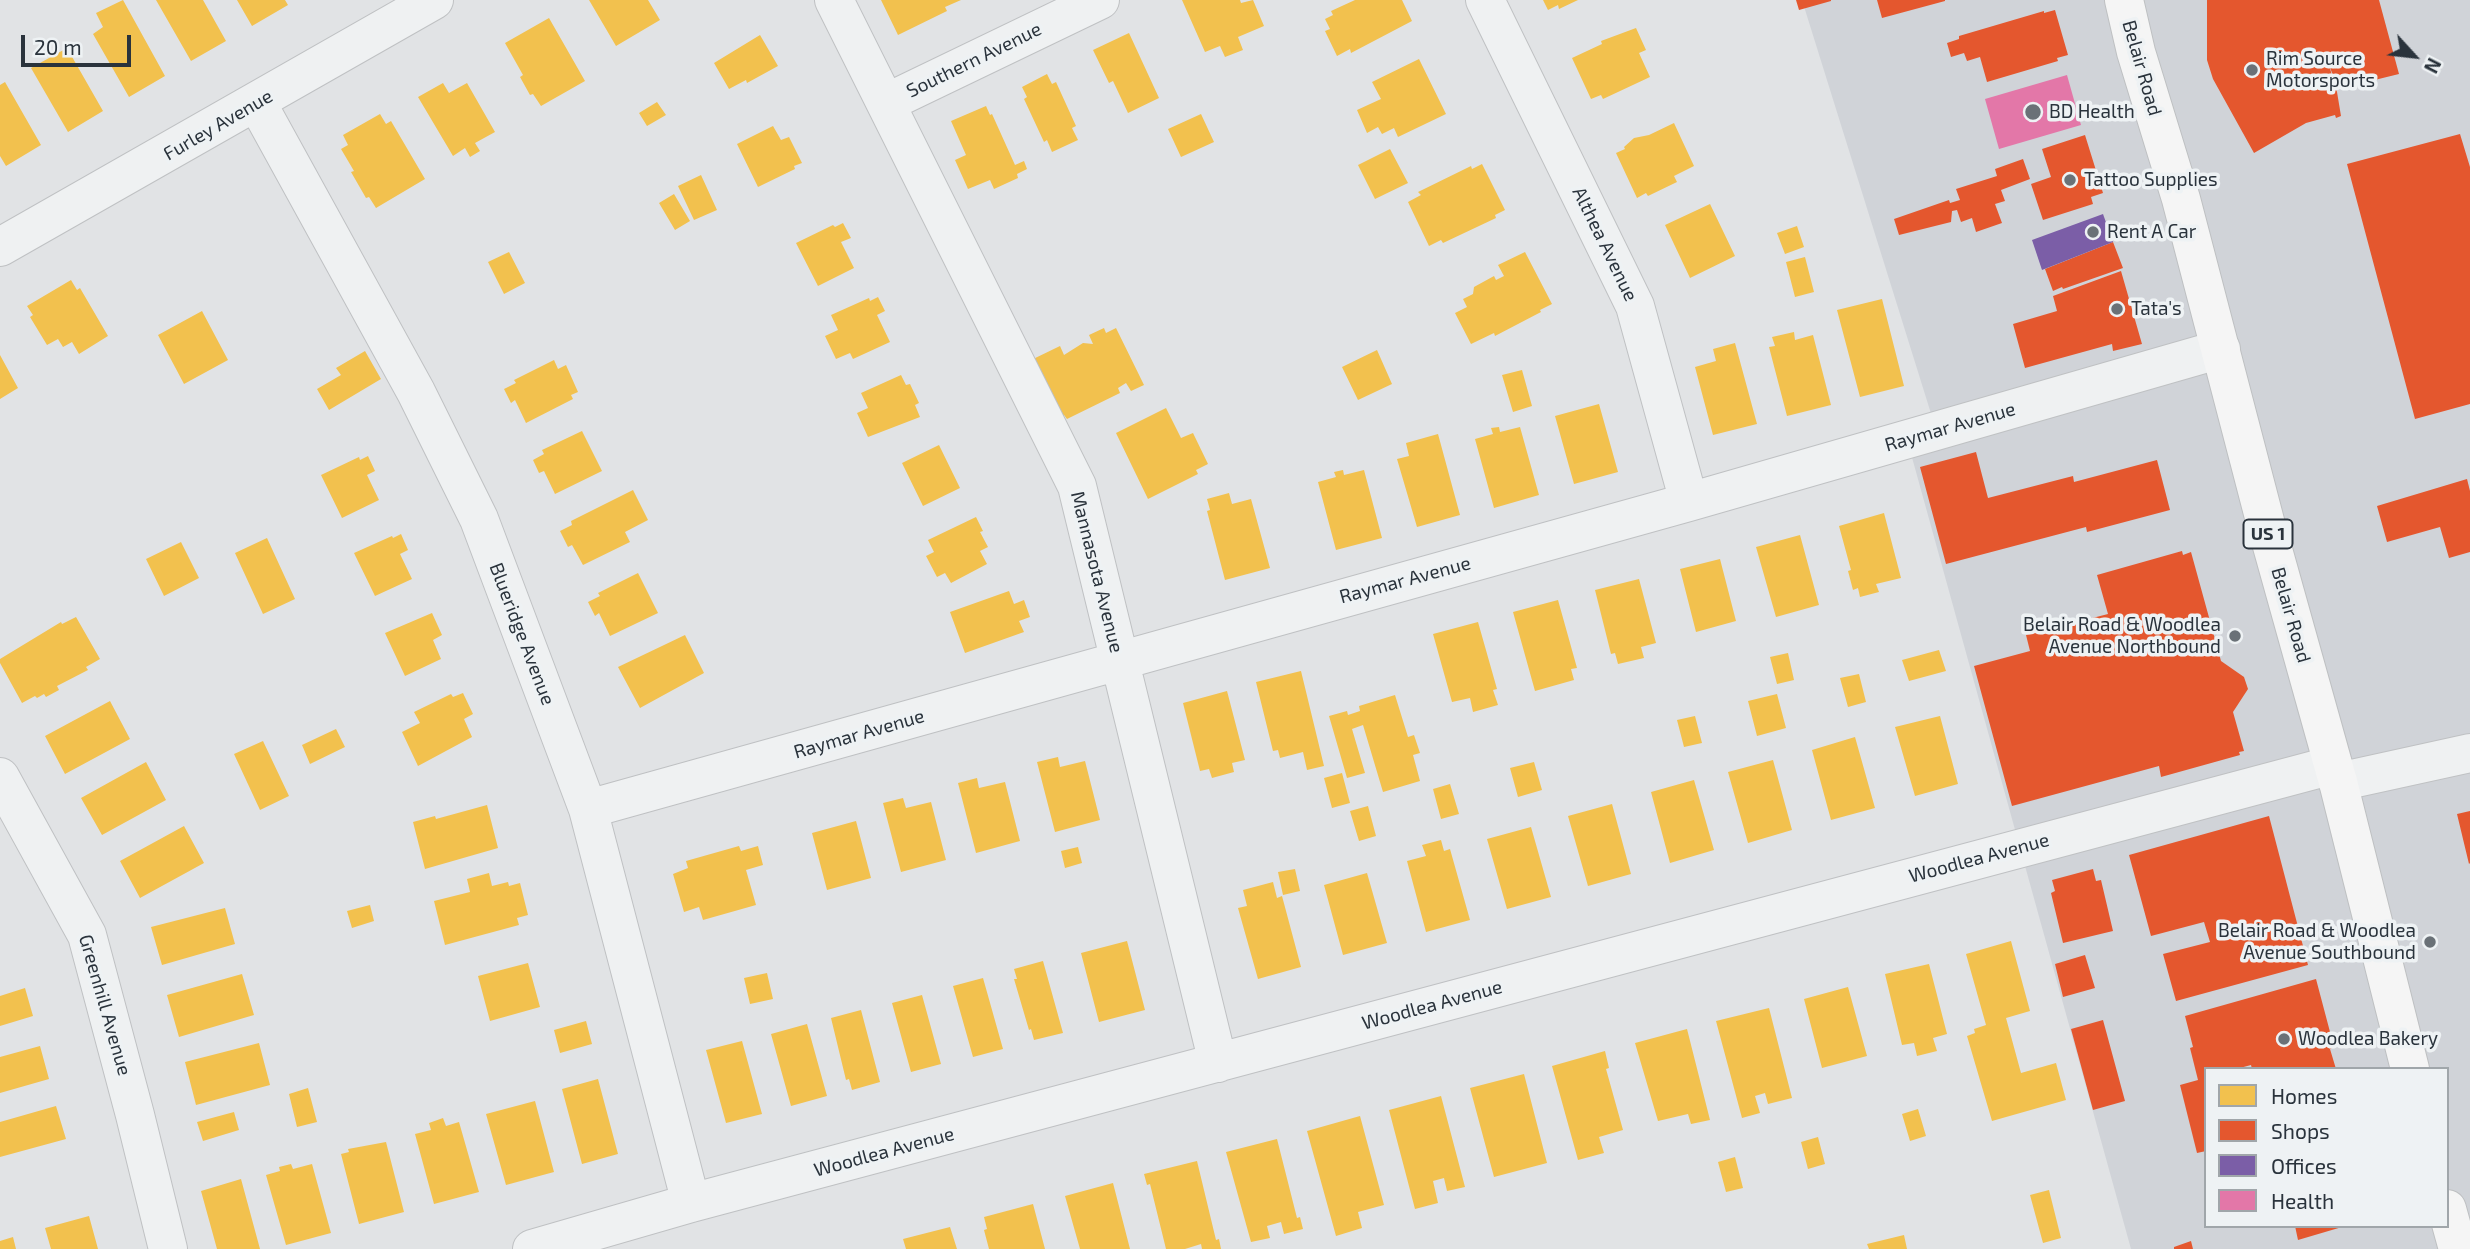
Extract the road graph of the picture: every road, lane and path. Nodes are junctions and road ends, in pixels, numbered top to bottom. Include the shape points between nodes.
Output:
1 (434, 0) edge
2 (834, 0) edge
3 (1100, 0) edge
4 (1485, 0) edge
5 (2124, 0) edge
6 (257, 103) junction
7 (886, 103) junction
8 (0, 247) edge
9 (2221, 349) junction
10 (1689, 502) junction
11 (1119, 661) junction
12 (2470, 753) edge
13 (2336, 773) junction
14 (0, 777) edge
15 (588, 809) junction
16 (1218, 1063) junction
17 (2410, 1067) edge
18 (691, 1203) junction
19 (2449, 1216) edge
20 (168, 1249) edge
21 (531, 1249) edge
22 (2458, 1249) edge

1 - 6 street, Furley Avenue
2 - 7 street, Mannasota Avenue
3 - 7 street, Southern Avenue
4 - 10 street, Althea Avenue via 1635,306
5 - 9 main road, Belair Road / US 1
6 - 8 street, Furley Avenue
6 - 15 street, Blueridge Avenue via 416,392 479,519
7 - 11 street, Mannasota Avenue via 1077,486
9 - 10 street, Raymar Avenue
9 - 13 main road, Belair Road / US 1
10 - 11 street, Raymar Avenue
11 - 15 street, Raymar Avenue
11 - 16 street, Mannasota Avenue
12 - 13 street, Woodlea Avenue
13 - 16 street, Woodlea Avenue via 1984,856
13 - 17 main road, Belair Road / US 1
14 - 20 street, Greenhill Avenue via 88,935
15 - 18 street, Blueridge Avenue
16 - 18 street, Woodlea Avenue
18 - 21 street, Woodlea Avenue
19 - 22 main road

